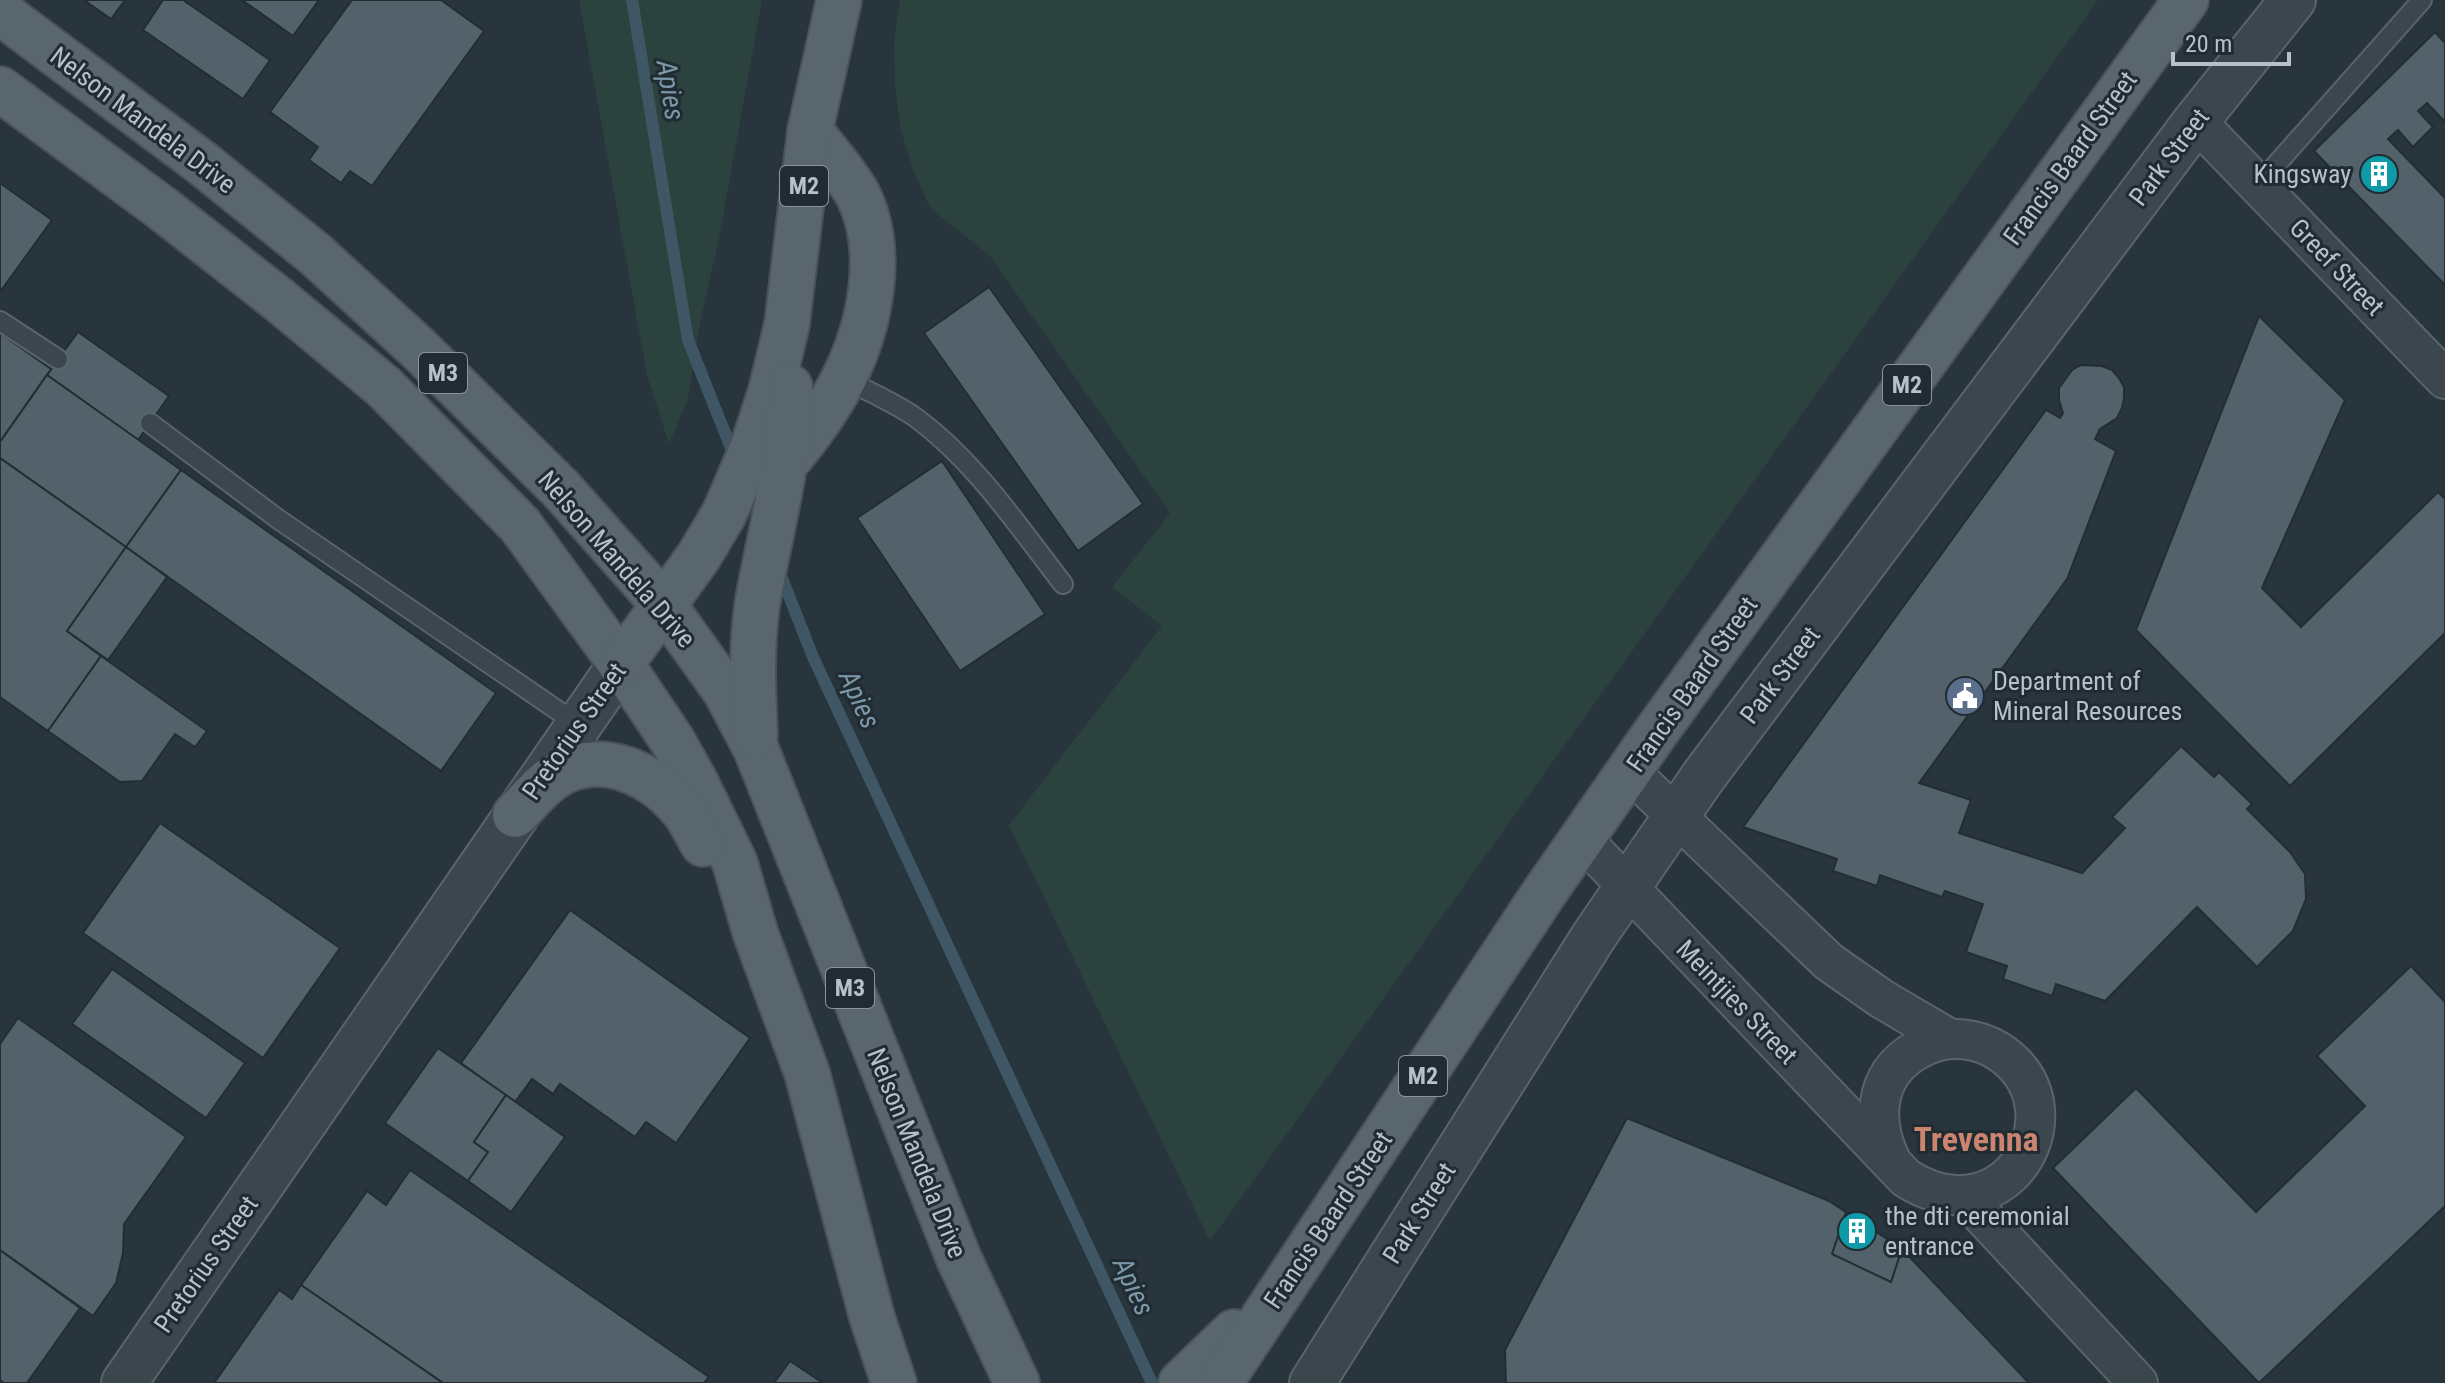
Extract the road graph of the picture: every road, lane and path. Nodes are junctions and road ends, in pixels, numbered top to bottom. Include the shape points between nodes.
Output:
1 (839, 0) edge
2 (2186, 0) edge
3 (2293, 0) edge
4 (2422, 0) edge
5 (0, 12) edge
6 (0, 89) edge
7 (2196, 121) junction
8 (810, 131) junction
9 (2258, 185) junction
10 (0, 321) edge
11 (787, 324) junction
12 (58, 359) dead end
13 (844, 379) junction
14 (2445, 379) edge
15 (150, 423) dead end
16 (780, 480) junction
17 (1063, 584) dead end
18 (663, 604) junction
19 (621, 664) junction
20 (579, 725) junction
21 (756, 749) junction
22 (1629, 771) junction
23 (515, 815) junction
24 (1677, 815) junction
25 (1583, 840) junction
26 (1627, 888) junction
27 (755, 932) junction
28 (1950, 1039) junction
29 (1892, 1163) junction
30 (1964, 1196) junction
31 (959, 1259) junction
32 (1201, 1376) edge
33 (124, 1383) edge
34 (894, 1383) edge
35 (1017, 1383) edge
36 (1044, 1383) edge
37 (1312, 1383) edge
38 (2138, 1383) edge

1 - 8 main road, Pretorius Street / M2
2 - 22 main road, Francis Baard Street / M2
3 - 7 street, Park Street
4 - 9 lane
5 - 18 main road, Nelson Mandela Drive / M3 via 315,254 561,489
6 - 19 main road, Nelson Mandela Drive / M3 via 163,209 384,387 520,525
7 - 9 street, Greef Street
7 - 24 street, Park Street
8 - 11 main road, Pretorius Street / M2
8 - 13 main road via 858,195 869,226 874,275
9 - 14 street, Greef Street
10 - 12 lane
11 - 16 main road via 791,404
11 - 18 main road, Pretorius Street / M2 via 752,449 724,514
13 - 16 main road
13 - 17 lane via 914,416 947,444 994,494
15 - 20 lane via 278,519
16 - 21 main road via 751,663
18 - 19 main road, Pretorius Street / M2
18 - 21 main road, Nelson Mandela Drive / M3 via 726,692
19 - 20 street, Pretorius Street
19 - 27 main road, Nelson Mandela Drive / M3 via 694,779 735,863
20 - 23 street, Pretorius Street
21 - 31 main road, Nelson Mandela Drive / M3
22 - 24 street
22 - 25 main road, Francis Baard Street / M2
23 - 27 main road via 550,780 572,768 594,762 633,771 686,815
23 - 33 street, Pretorius Street
24 - 26 street, Park Street
24 - 28 street via 1829,962
25 - 26 street, Meintjies Street
25 - 32 main road, Francis Baard Street / M2 via 1286,1283
26 - 29 street, Meintjies Street
26 - 37 street, Park Street
27 - 34 main road, Nelson Mandela Drive / M3 via 807,1073
28 - 29 street via 1911,1053 1885,1084 1878,1125
28 - 30 street via 1990,1046 2007,1057 2026,1081 2035,1110 2034,1131 2017,1168 2002,1182
29 - 30 street via 1924,1189
30 - 38 street
31 - 35 main road, Nelson Mandela Drive / M3
31 - 36 main road

